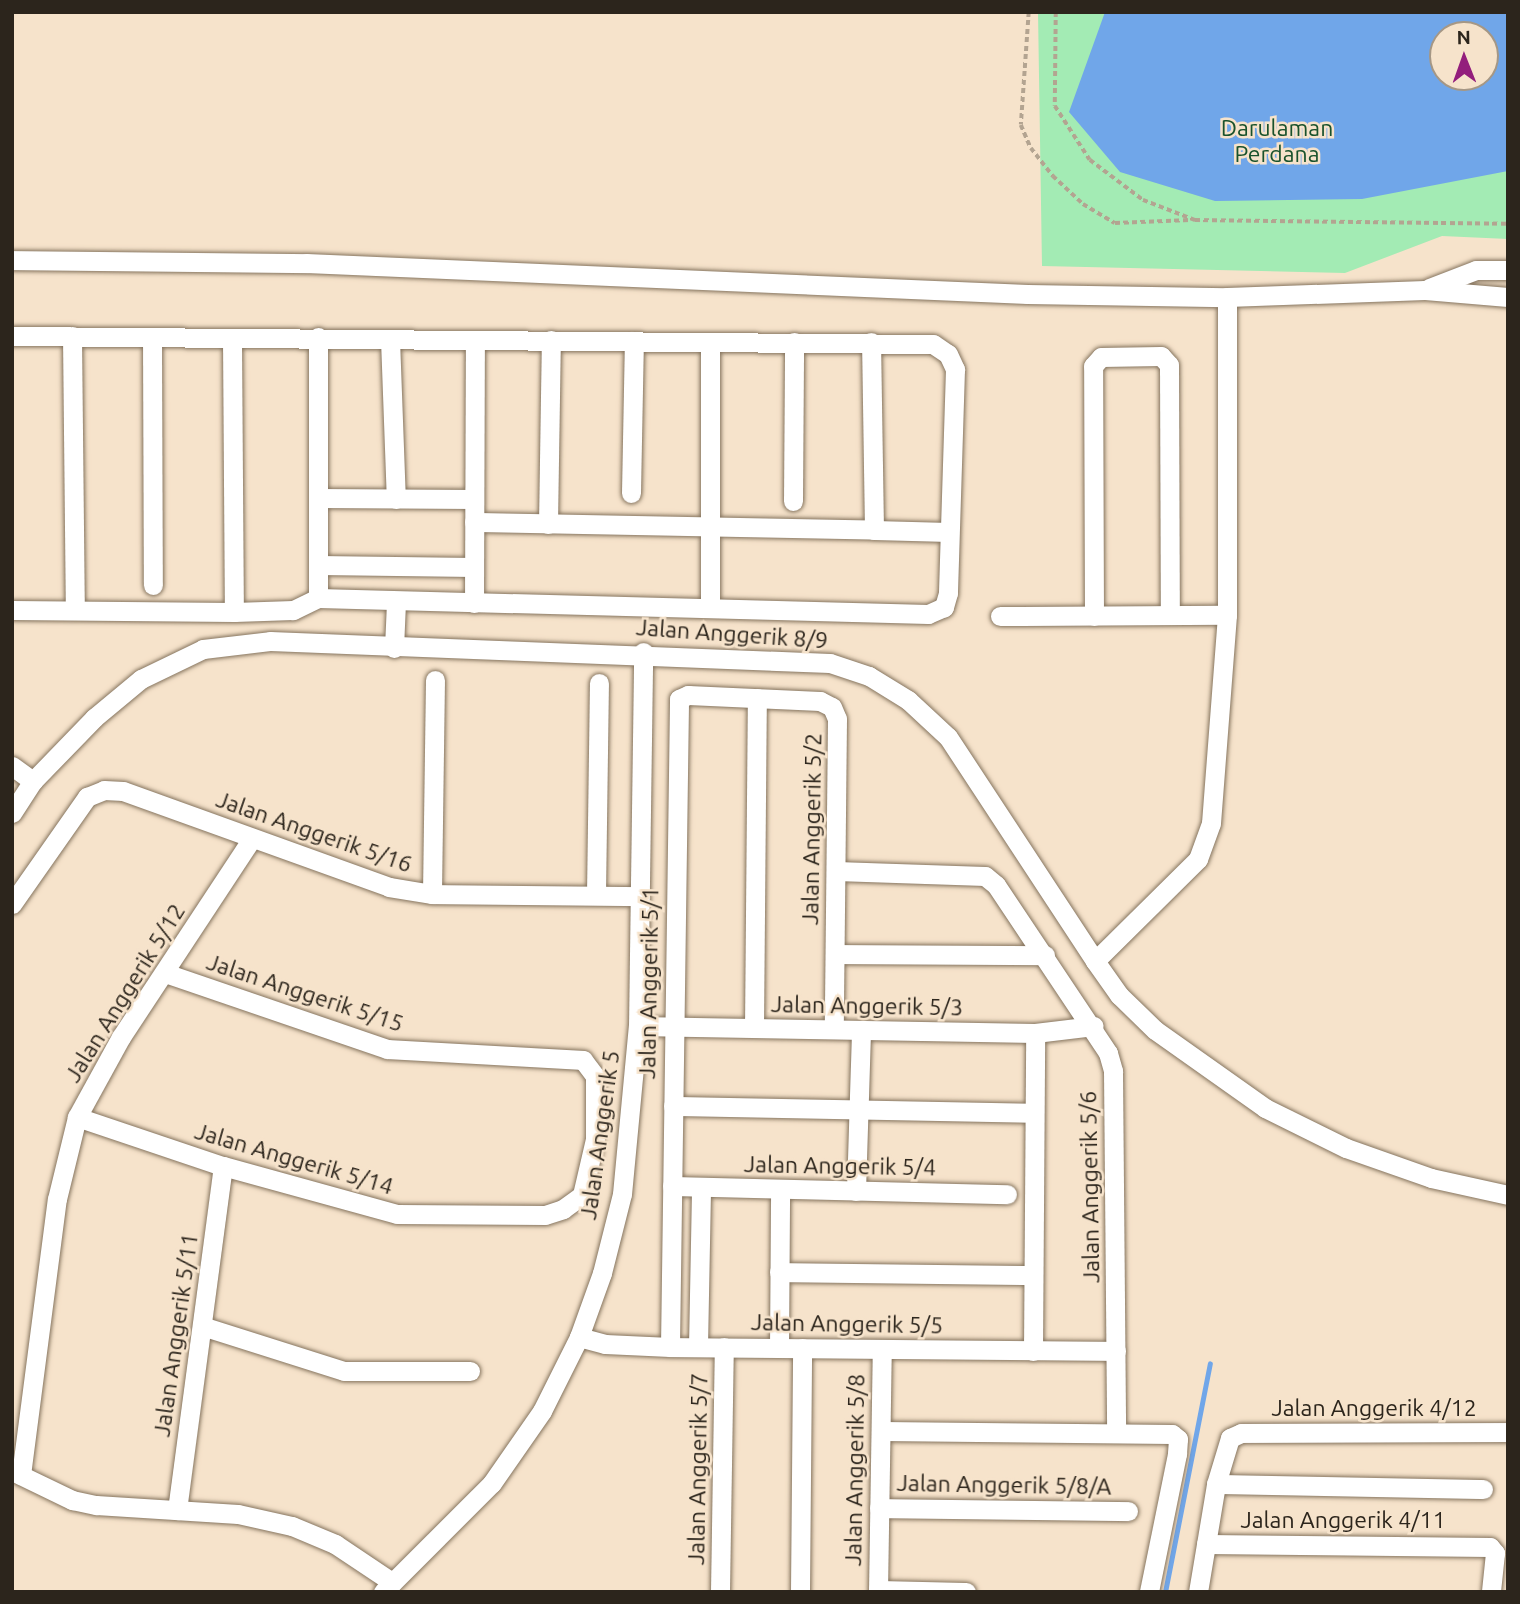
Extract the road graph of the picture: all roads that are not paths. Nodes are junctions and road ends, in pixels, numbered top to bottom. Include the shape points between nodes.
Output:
1 (12, 260) edge
2 (1508, 270) edge
3 (1424, 290) junction
4 (1508, 297) edge
5 (1227, 298) junction
6 (12, 336) edge
7 (72, 336) junction
8 (152, 337) junction
9 (318, 337) junction
10 (232, 338) junction
11 (390, 339) junction
12 (475, 340) junction
13 (551, 341) junction
14 (634, 341) junction
15 (793, 342) junction
16 (872, 342) junction
17 (710, 343) junction
18 (631, 493) dead end
19 (318, 498) junction
20 (396, 499) junction
21 (474, 499) junction
22 (793, 501) dead end
23 (474, 522) junction
24 (548, 524) junction
25 (709, 527) junction
26 (874, 530) junction
27 (950, 532) junction
28 (318, 565) junction
29 (474, 567) junction
30 (153, 584) dead end
31 (318, 598) junction
32 (396, 602) junction
33 (474, 603) junction
34 (710, 606) junction
35 (12, 610) edge
36 (75, 610) junction
37 (234, 612) junction
38 (1094, 615) junction
39 (1170, 615) junction
40 (1227, 615) junction
41 (1000, 616) dead end
42 (394, 648) junction
43 (643, 652) junction
44 (435, 680) dead end
45 (599, 683) dead end
46 (757, 698) junction
47 (12, 766) edge
48 (33, 781) junction
49 (12, 813) edge
50 (252, 838) junction
51 (836, 871) junction
52 (432, 894) junction
53 (596, 895) junction
54 (639, 896) junction
55 (12, 904) edge
56 (835, 954) junction
57 (1045, 956) junction
58 (1095, 961) junction
59 (165, 974) junction
60 (638, 1026) junction
61 (673, 1026) junction
62 (1094, 1026) junction
63 (754, 1028) junction
64 (834, 1029) junction
65 (861, 1030) junction
66 (1035, 1033) junction
67 (673, 1106) junction
68 (859, 1108) junction
69 (1034, 1113) junction
70 (77, 1117) junction
71 (223, 1166) junction
72 (672, 1186) junction
73 (701, 1187) junction
74 (780, 1189) junction
75 (856, 1191) junction
76 (1007, 1194) dead end
77 (1508, 1195) edge
78 (545, 1215) joint
79 (779, 1272) junction
80 (1033, 1275) junction
81 (202, 1326) junction
82 (579, 1337) junction
83 (670, 1347) junction
84 (698, 1347) junction
85 (724, 1347) junction
86 (779, 1348) junction
87 (802, 1348) junction
88 (882, 1349) junction
89 (1033, 1351) junction
90 (1116, 1352) junction
91 (470, 1371) dead end
92 (881, 1431) junction
93 (1508, 1432) edge
94 (1116, 1433) junction
95 (16, 1473) edge
96 (1216, 1484) junction
97 (1483, 1489) dead end
98 (879, 1508) junction
99 (177, 1510) junction
100 (1128, 1511) dead end
101 (1206, 1544) junction
102 (387, 1587) edge
103 (878, 1591) edge
104 (720, 1592) edge
105 (800, 1592) edge
106 (966, 1592) edge
107 (1149, 1592) edge
108 (1198, 1592) edge
109 (1491, 1592) edge

1 - 5 street via 320,263 1027,294
2 - 3 street via 1475,270
3 - 4 street
3 - 5 street
5 - 40 street
6 - 7 street
7 - 8 street
7 - 36 street
8 - 10 street
8 - 30 street
9 - 10 street
9 - 11 street
9 - 19 street
10 - 37 street
11 - 12 street
11 - 20 street
12 - 13 street
12 - 21 street
13 - 14 street
13 - 24 street
14 - 17 street
14 - 18 street
15 - 16 street
15 - 17 street
15 - 22 street
16 - 26 street
16 - 27 street via 933,344 947,354 955,369
17 - 25 street
19 - 20 street
19 - 28 street
20 - 21 street
21 - 23 street
23 - 24 street
23 - 29 street
24 - 25 street
25 - 26 street
25 - 34 street
26 - 27 street
27 - 34 street via 946,600 944,607 928,614
28 - 29 street
28 - 31 street
29 - 33 street
31 - 32 street
31 - 37 street via 293,610
32 - 33 street
32 - 42 street
33 - 34 street
35 - 36 street
36 - 37 street
38 - 39 street
38 - 39 street via 1093,366 1101,357 1161,356 1169,365
38 - 41 street
39 - 40 street
40 - 58 street via 1215,793 1205,843 1175,884
42 - 43 street, Jalan Anggerik 8/9
42 - 48 street, Jalan Anggerik 8/9 via 270,641 203,649 141,679 94,718
43 - 54 street, Jalan Anggerik 5
43 - 58 street, Jalan Anggerik 8/9 via 830,663 869,676 908,700 948,737 978,778
44 - 52 street
45 - 53 street
46 - 51 street, Jalan Anggerik 5/2 via 820,701 832,706 838,719
46 - 61 street, Jalan Anggerik 5/1 via 688,695 677,706
46 - 63 street
47 - 48 street
48 - 49 street, Jalan Anggerik 8/9
50 - 52 street, Jalan Anggerik 5/16 via 389,887
50 - 55 street, Jalan Anggerik 5/16 via 123,792 104,790 87,797
50 - 59 street, Jalan Anggerik 5/12
51 - 56 street, Jalan Anggerik 5/2
51 - 57 street, Jalan Anggerik 5/6 via 985,876
52 - 53 street, Jalan Anggerik 5/16
53 - 54 street, Jalan Anggerik 5/16
54 - 60 street, Jalan Anggerik 5
56 - 57 street
56 - 64 street, Jalan Anggerik 5/2
57 - 62 street, Jalan Anggerik 5/6
58 - 77 street, Jalan Anggerik 8/9 via 1119,995 1155,1030 1265,1108 1346,1148 1431,1178
59 - 70 street, Jalan Anggerik 5/12 via 121,1037
59 - 78 street, Jalan Anggerik 5/15 via 387,1049 583,1060 595,1076 595,1101 594,1139 582,1195
60 - 61 street, Jalan Anggerik 5/3
60 - 82 street, Jalan Anggerik 5 via 622,1194 602,1273
61 - 63 street, Jalan Anggerik 5/3
61 - 67 street, Jalan Anggerik 5/1
62 - 66 street, Jalan Anggerik 5/3
62 - 90 street, Jalan Anggerik 5/6 via 1113,1071
63 - 64 street, Jalan Anggerik 5/3
64 - 65 street, Jalan Anggerik 5/3
65 - 66 street, Jalan Anggerik 5/3
65 - 68 street
66 - 69 street
67 - 68 street
67 - 72 street, Jalan Anggerik 5/1
68 - 69 street
68 - 75 street
69 - 80 street
70 - 71 street, Jalan Anggerik 5/14
70 - 95 street, Jalan Anggerik 5/12 via 57,1199
71 - 78 street, Jalan Anggerik 5/14 via 397,1214
71 - 81 street, Jalan Anggerik 5/11
72 - 73 street, Jalan Anggerik 5/4
72 - 83 street, Jalan Anggerik 5/1
73 - 74 street, Jalan Anggerik 5/4
73 - 84 street
74 - 75 street, Jalan Anggerik 5/4
74 - 79 street
75 - 76 street, Jalan Anggerik 5/4
79 - 80 street
79 - 86 street
80 - 89 street
81 - 91 street via 344,1371
81 - 99 street, Jalan Anggerik 5/11
82 - 83 street, Jalan Anggerik 5/5 via 605,1344
82 - 102 street, Jalan Anggerik 5 via 542,1411 492,1483
83 - 84 street, Jalan Anggerik 5/5
84 - 85 street, Jalan Anggerik 5/5
85 - 86 street, Jalan Anggerik 5/5
85 - 104 street, Jalan Anggerik 5/7
86 - 87 street, Jalan Anggerik 5/5
87 - 88 street, Jalan Anggerik 5/5
87 - 105 street
88 - 89 street, Jalan Anggerik 5/5
88 - 92 street, Jalan Anggerik 5/8
89 - 90 street, Jalan Anggerik 5/5
90 - 94 street, Jalan Anggerik 5/6
92 - 94 street
92 - 98 street, Jalan Anggerik 5/8
93 - 96 street, Jalan Anggerik 4/12 via 1241,1433 1230,1438 1224,1448
94 - 107 street via 1172,1434 1178,1438
95 - 99 street via 72,1500
96 - 97 street
96 - 101 street
98 - 100 street, Jalan Anggerik 5/8/A
98 - 103 street, Jalan Anggerik 5/8
99 - 102 street via 238,1514 292,1526 335,1544
101 - 108 street
101 - 109 street, Jalan Anggerik 4/11 via 1481,1545 1495,1553
103 - 106 street

